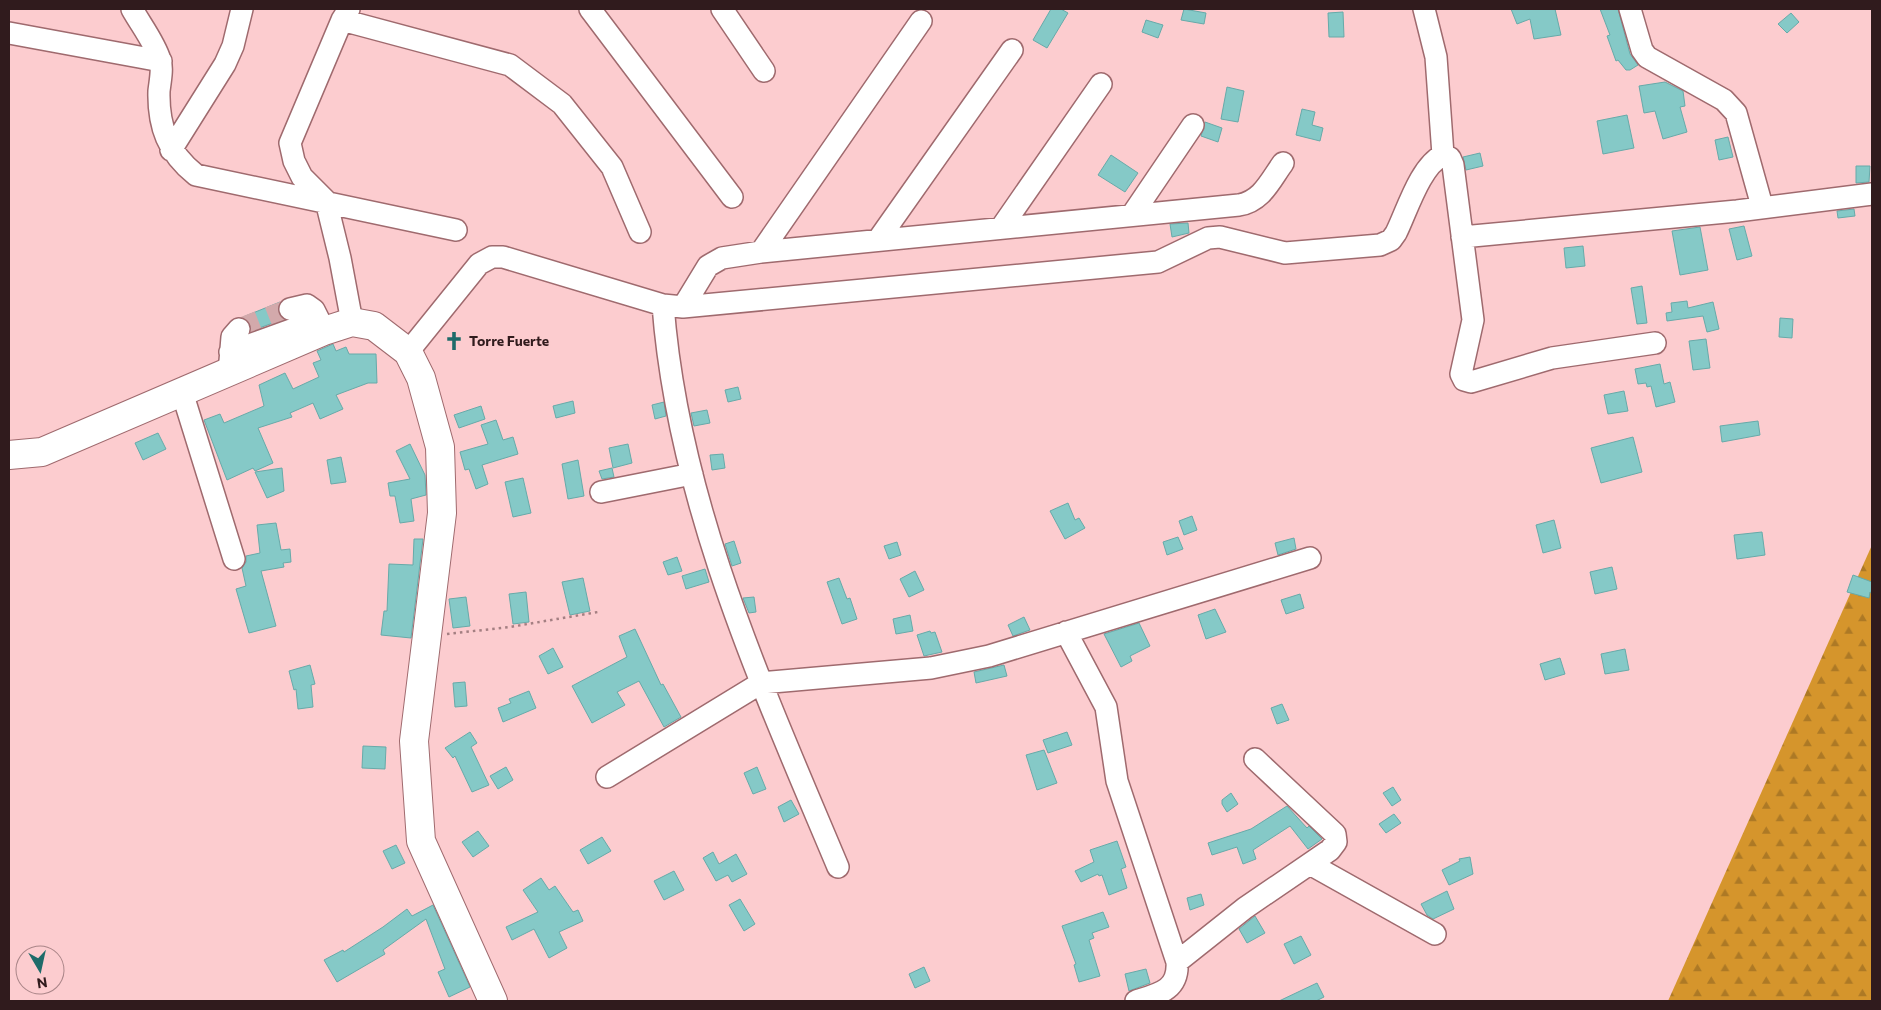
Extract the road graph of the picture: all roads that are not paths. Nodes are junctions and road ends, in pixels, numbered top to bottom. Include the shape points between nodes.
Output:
1 (132, 9) edge
2 (242, 9) edge
3 (590, 9) edge
4 (722, 9) edge
5 (1424, 9) edge
6 (1630, 9) edge
7 (346, 14) edge
8 (921, 21) dead end
9 (9, 33) edge
10 (1012, 50) dead end
11 (160, 61) junction
12 (764, 71) dead end
13 (1101, 84) dead end
14 (1193, 124) dead end
15 (171, 150) junction
16 (1443, 155) junction
17 (1283, 163) dead end
18 (1872, 194) edge
19 (732, 196) dead end
20 (326, 201) junction
21 (1762, 206) junction
22 (1132, 216) junction
23 (1001, 228) junction
24 (456, 230) dead end
25 (640, 232) dead end
26 (1462, 237) junction
27 (878, 240) junction
28 (761, 252) junction
29 (673, 306) junction
30 (290, 309) tunnel mouth
31 (363, 324) junction
32 (321, 325) junction
33 (239, 329) dead end
34 (1655, 343) dead end
35 (408, 352) junction
36 (230, 362) junction
37 (182, 392) junction
38 (9, 455) edge
39 (692, 474) junction
40 (601, 492) dead end
41 (1310, 558) dead end
42 (234, 559) dead end
43 (1066, 632) junction
44 (761, 683) junction
45 (1255, 759) dead end
46 (607, 777) dead end
47 (1310, 864) junction
48 (838, 867) dead end
49 (1435, 934) dead end
50 (1177, 962) junction
51 (493, 1001) edge
52 (1136, 1001) edge

1 - 11 street
2 - 15 street via 225,64
3 - 19 street
4 - 12 street
5 - 16 street via 1436,57
6 - 21 street via 1647,57 1724,100 1736,113
7 - 20 street via 290,143 302,176
7 - 25 street via 510,65 562,104 612,167
8 - 28 street
9 - 11 street
10 - 27 street
11 - 15 street via 159,101 164,134
13 - 23 street
14 - 22 street
15 - 20 street via 196,175
16 - 26 street via 1454,165
16 - 29 street via 1425,170 1396,233 1391,240 1380,245 1285,253 1220,237 1208,238 1158,262
17 - 22 street via 1259,198 1251,203
18 - 21 street
20 - 24 street
20 - 31 street via 340,258
21 - 26 street via 1738,211
22 - 23 street
23 - 27 street
26 - 34 street via 1473,320 1461,374 1464,380 1470,382 1552,358
27 - 28 street
28 - 29 street via 722,258 708,266
29 - 35 street via 503,257 492,258 479,264
29 - 39 street via 666,343
30 - 32 street via 308,305
31 - 32 main road
31 - 35 main road
32 - 36 main road
33 - 36 street via 232,337
35 - 51 main road via 421,378 440,447 442,513 414,741 421,841
36 - 37 main road
37 - 38 main road via 42,452
37 - 42 street
39 - 40 street
39 - 44 street via 722,580
41 - 43 street
43 - 44 street via 989,656 931,668
43 - 50 street via 1106,707 1117,781
44 - 46 street
44 - 48 street
45 - 47 street via 1335,834 1333,846
47 - 49 street
47 - 50 street via 1245,908
50 - 52 street via 1178,975 1173,984 1156,995

